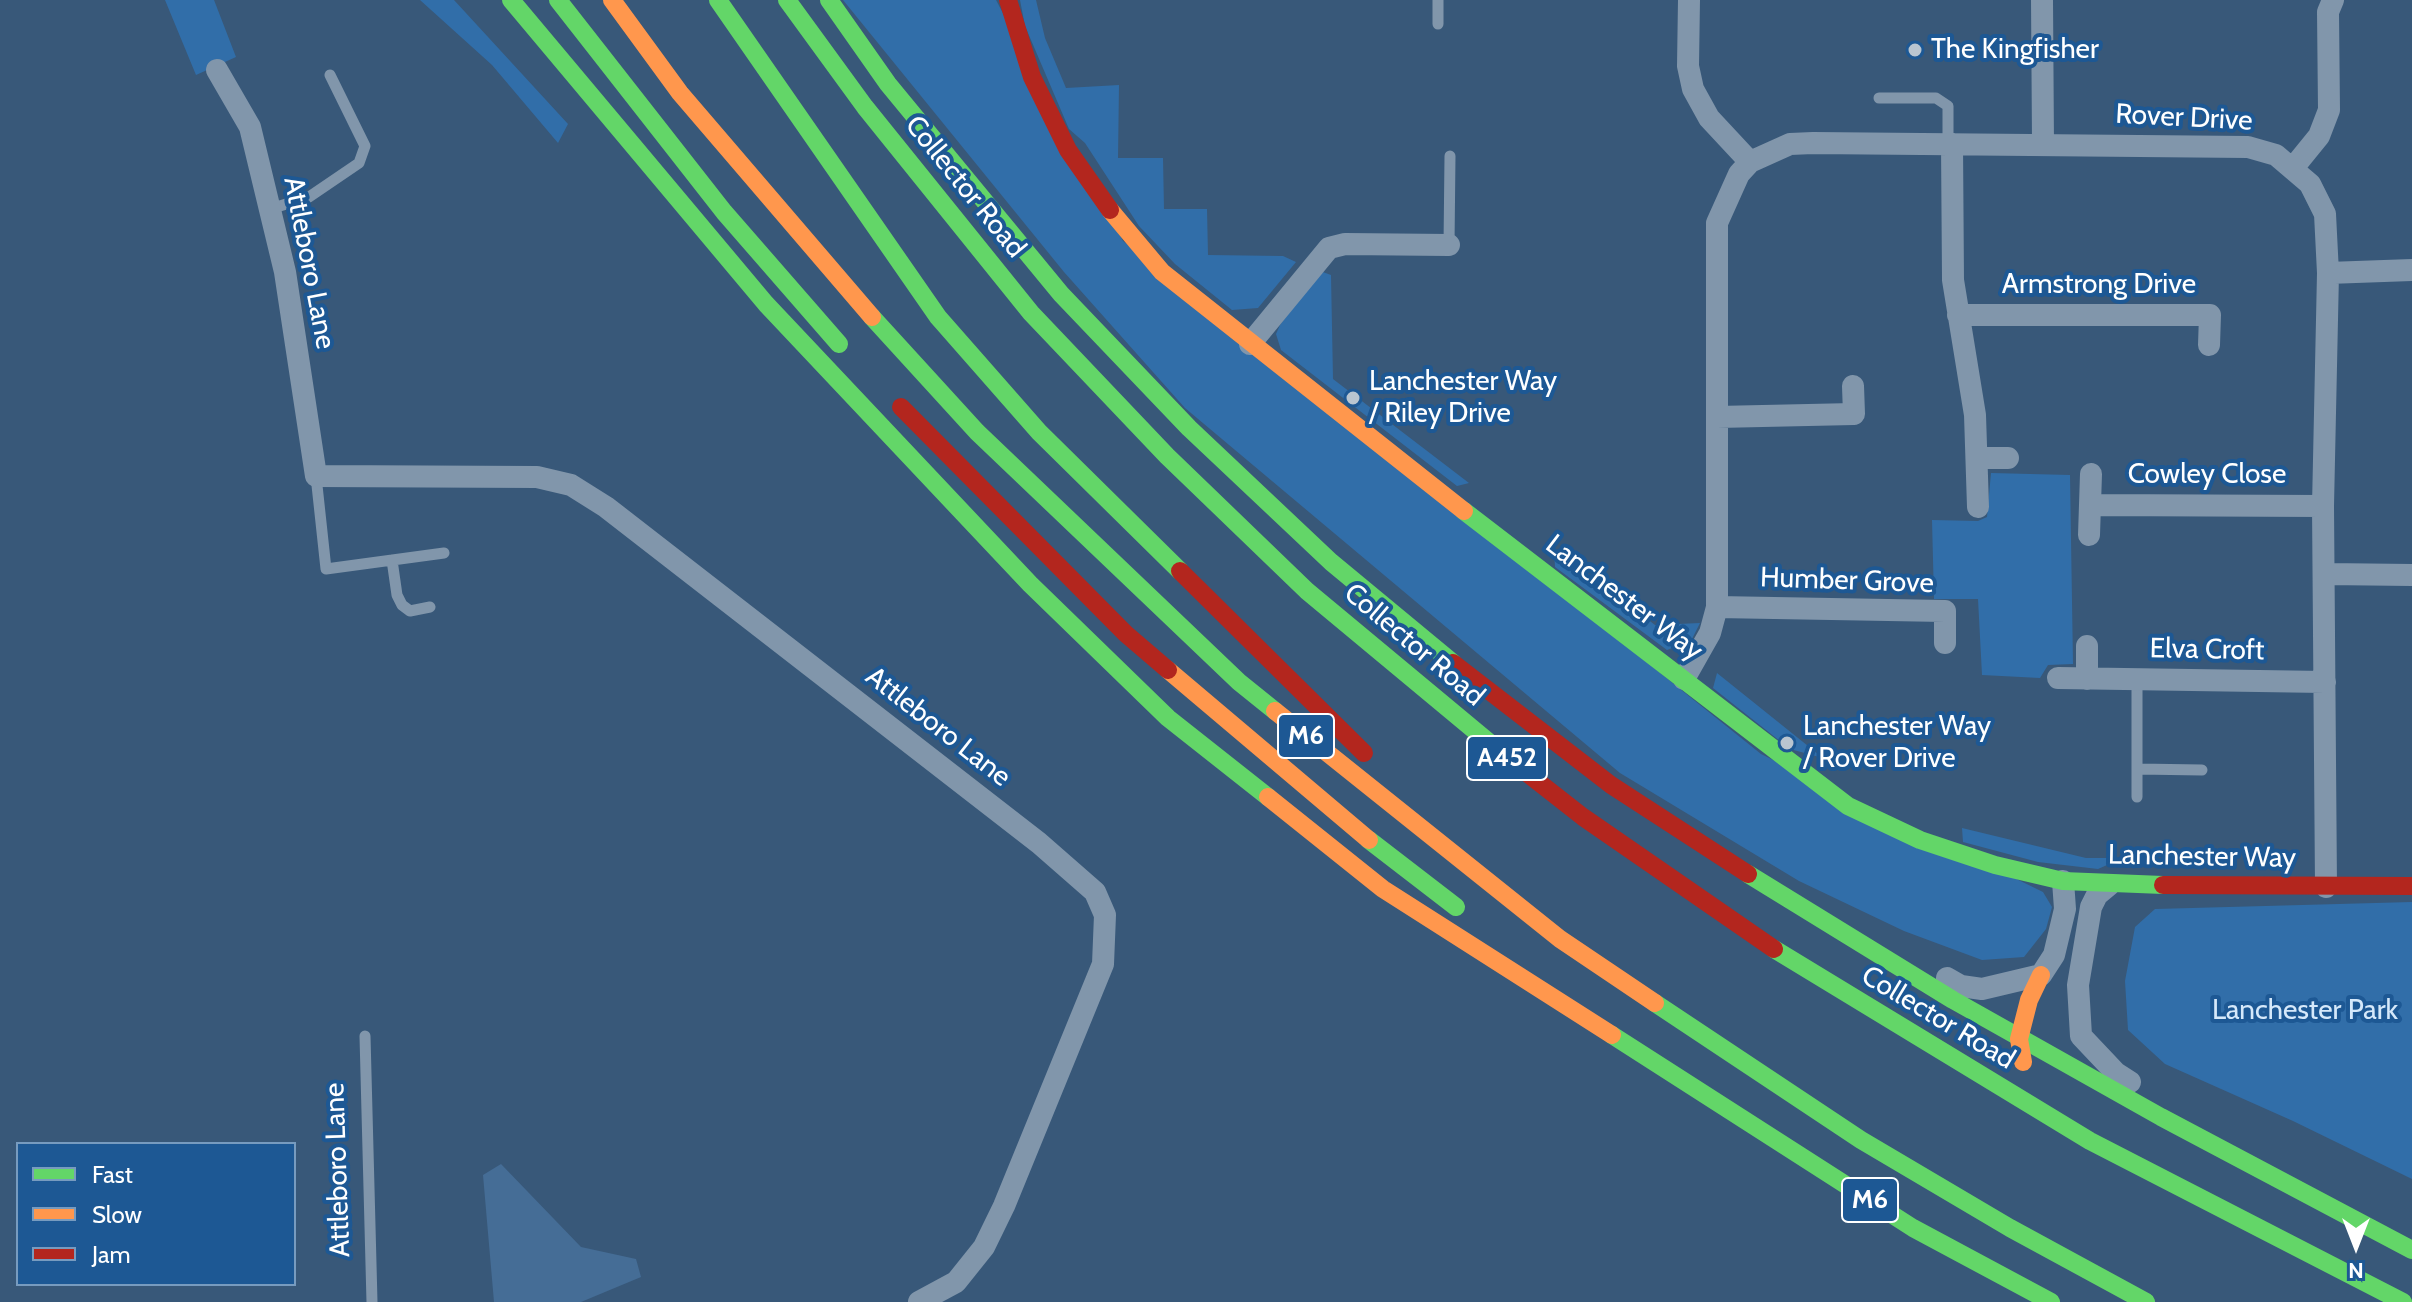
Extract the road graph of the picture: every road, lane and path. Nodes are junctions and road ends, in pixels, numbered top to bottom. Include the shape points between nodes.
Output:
1 (511, 0) edge
2 (558, 0) edge
3 (612, 0) edge
4 (718, 0) edge
5 (787, 0) edge
6 (829, 0) edge
7 (1008, 0) edge
8 (1438, 0) edge
9 (1689, 0) edge
10 (2042, 0) edge
11 (2333, 0) edge
12 (1438, 24) dead end
13 (217, 70) dead end
14 (330, 75) dead end
15 (1879, 98) dead end
16 (2043, 143) junction
17 (1950, 144) junction
18 (1450, 156) dead end
19 (1750, 162) junction
20 (2293, 168) junction
21 (270, 209) junction
22 (1449, 245) joint
23 (2412, 270) edge
24 (2328, 273) junction
25 (1958, 315) junction
26 (1250, 344) junction
27 (2209, 345) dead end
28 (853, 359) dead end
29 (1853, 386) dead end
30 (886, 392) dead end
31 (1717, 417) junction
32 (1979, 458) junction
33 (2008, 458) dead end
34 (2091, 474) dead end
35 (316, 476) junction
36 (2091, 505) junction
37 (2323, 506) junction
38 (1978, 507) dead end
39 (2089, 535) dead end
40 (444, 553) dead end
41 (392, 560) junction
42 (2326, 574) junction
43 (2412, 575) edge
44 (430, 607) dead end
45 (1717, 607) junction
46 (1945, 643) dead end
47 (2087, 646) dead end
48 (2058, 678) dead end
49 (1684, 679) junction
50 (2087, 679) junction
51 (2137, 679) junction
52 (2325, 682) junction
53 (1380, 768) dead end
54 (2138, 769) junction
55 (2202, 770) dead end
56 (1403, 789) dead end
57 (2137, 797) dead end
58 (1706, 849) junction
59 (2063, 881) junction
60 (2109, 885) junction
61 (2412, 886) edge
62 (2326, 887) junction
63 (1467, 915) dead end
64 (1560, 939) junction
65 (1505, 944) dead end
66 (2041, 975) junction
67 (365, 1036) dead end
68 (2019, 1039) junction
69 (2032, 1072) dead end
70 (1696, 1088) junction
71 (2185, 1168) dead end
72 (2412, 1235) edge
73 (2412, 1250) edge
74 (2307, 1254) junction
75 (372, 1302) edge
76 (919, 1302) edge
77 (2051, 1302) edge
78 (2146, 1302) edge
79 (2403, 1302) edge

1 - 70 main road via 766,304 1030,584 1168,718 1383,889
2 - 28 main road via 724,212
3 - 64 main road, M6 via 680,93 825,266 977,432 1239,682
4 - 53 main road via 938,317 1039,432
5 - 74 main road, Collector Road / A452 via 865,107 1031,313 1167,456 1307,591 1441,706 1583,817 1802,969 2090,1141
6 - 58 main road, Collector Road / A452 via 888,84 1061,294 1189,428 1331,562 1470,677 1611,785
7 - 26 main road, Lanchester Way via 1032,77 1091,188 1162,272
8 - 12 lane
9 - 19 street via 1693,89 1709,118
10 - 16 street
11 - 20 street via 2328,12 2329,110 2319,136
13 - 21 street, Attleboro Lane via 250,127
14 - 21 lane via 365,146 359,163 309,197
15 - 17 lane via 1936,98 1948,106
16 - 17 street, Rover Drive
16 - 20 street, Rover Drive via 2248,147 2276,155
17 - 19 street, Rover Drive via 1790,144
17 - 25 street
18 - 22 lane
19 - 31 street via 1717,223
20 - 24 street, Rover Drive via 2310,184 2325,214
21 - 35 street, Attleboro Lane via 285,272
22 - 26 street via 1329,248
23 - 24 street
24 - 37 street, Rover Drive
25 - 27 street, Armstrong Drive via 2210,315
25 - 32 street
26 - 49 main road, Lanchester Way
29 - 31 street via 1854,414
30 - 63 main road, M6 via 1126,634 1390,857
31 - 45 street
32 - 33 street
32 - 38 street
34 - 36 street, Cowley Close
35 - 41 lane, Attleboro Lane via 326,569
35 - 76 street, Attleboro Lane via 537,477 571,485 606,507 1095,892 1105,915 1103,964 1004,1206 984,1247 956,1282
36 - 37 street, Cowley Close
36 - 39 street, Cowley Close
37 - 42 street, Rover Drive
40 - 41 lane
41 - 44 lane via 402,605 410,611
42 - 43 street
42 - 52 street, Rover Drive
45 - 46 street, Humber Grove via 1945,611
45 - 49 street via 1710,633
47 - 50 street
48 - 50 street, Elva Croft
49 - 59 main road, Lanchester Way via 1848,806 1920,840
50 - 51 street, Elva Croft
51 - 52 street, Elva Croft
51 - 54 lane
52 - 62 street, Rover Drive
54 - 55 lane
54 - 57 lane
56 - 64 main road
58 - 66 street via 1961,986 1982,989
58 - 68 main road, Collector Road / A452
59 - 60 main road, Lanchester Way
59 - 66 street via 2065,909 2054,955
60 - 62 main road, Lanchester Way
60 - 72 street via 2091,907 2078,985 2081,1036 2116,1073 2139,1088
61 - 62 main road, Lanchester Way
64 - 78 main road, M6 via 1861,1140
65 - 70 main road, M6
66 - 68 main road
67 - 75 lane, Attleboro Lane
68 - 69 main road via 2024,1064
68 - 73 main road, Collector Road / A452
70 - 77 main road, M6 via 1913,1228
71 - 74 main road
74 - 79 main road, Collector Road / A452

